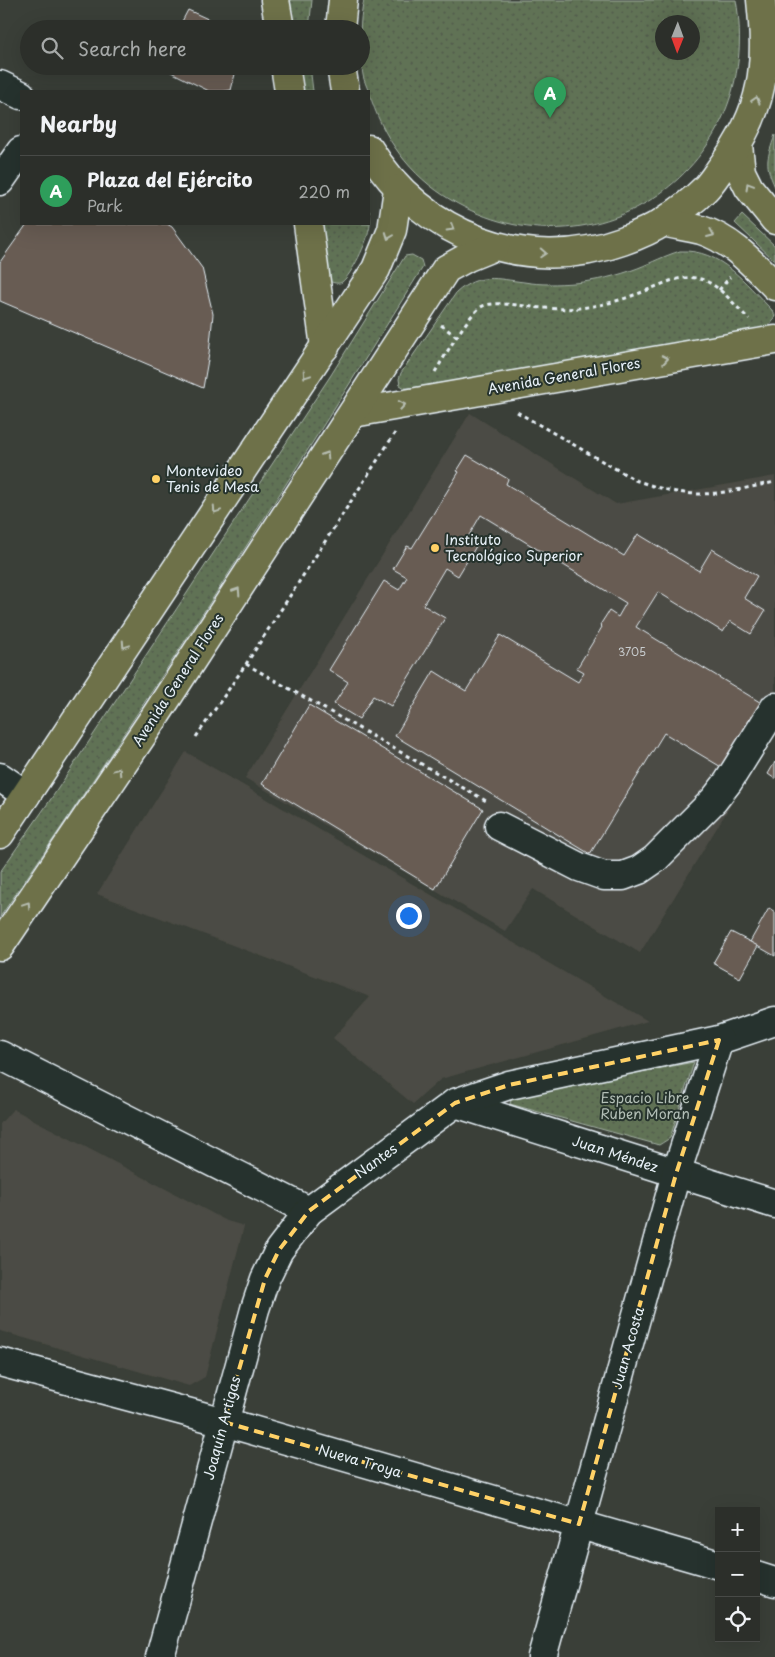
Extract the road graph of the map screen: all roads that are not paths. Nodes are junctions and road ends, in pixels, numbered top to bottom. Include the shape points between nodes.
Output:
1 (276, 0) edge
2 (343, 0) edge
3 (760, 0) edge
4 (279, 20) edge
5 (341, 20) edge
6 (286, 75) edge
7 (342, 75) edge
8 (0, 84) edge
9 (289, 90) edge
10 (345, 90) edge
11 (20, 94) edge
12 (738, 145) junction
13 (370, 151) edge
14 (20, 152) edge
15 (0, 181) edge
16 (398, 189) junction
17 (775, 220) edge
18 (663, 222) junction
19 (306, 225) edge
20 (495, 246) junction
21 (775, 286) edge
22 (775, 340) edge
23 (325, 347) junction
24 (354, 413) junction
25 (775, 707) edge
26 (0, 777) edge
27 (26, 795) junction
28 (498, 826) road end
29 (0, 834) edge
30 (0, 946) edge
31 (775, 1021) edge
32 (719, 1040) junction
33 (0, 1055) edge
34 (455, 1104) junction
35 (676, 1174) junction
36 (775, 1204) edge
37 (309, 1211) junction
38 (0, 1362) edge
39 (224, 1422) junction
40 (579, 1524) junction
41 (715, 1564) edge
42 (760, 1577) edge
43 (775, 1582) edge
44 (160, 1657) edge
45 (542, 1657) edge

1 - 4 main road
2 - 5 main road
12 -> 3 main road via 760,88 764,50
6 - 9 main road
7 - 10 main road
8 - 11 street
17 -> 12 main road via 749,188 741,172
12 - 18 main road via 706,188
13 - 16 main road
14 - 15 street
16 -> 20 main road via 427,214 459,233
16 -> 23 main road via 392,230 376,269
20 -> 18 main road via 524,252 582,252 628,239
18 -> 21 main road via 702,230 722,239
19 - 23 main road
20 - 24 main road, Avenida General Flores via 446,269
24 -> 22 main road, Avenida General Flores
23 -> 27 main road
30 -> 24 main road, Avenida General Flores
25 - 28 street via 714,800 655,859 639,870 623,876 604,876 579,867
26 - 27 street
27 - 29 main road
31 - 32 street, Nantes
32 - 34 street, Nantes via 509,1084
32 - 35 street, Juan Acosta
33 - 37 street
34 - 35 street, Juan Méndez
34 - 37 street, Nantes
35 - 36 street, Juan Méndez
35 - 40 street, Juan Acosta
37 - 39 street, Joaquín Artigas via 279,1250 265,1279
38 - 39 street, Nueva Troya
39 - 40 street, Nueva Troya
39 - 44 street, Joaquín Artigas
40 - 41 street, Nueva Troya
40 - 45 street, Juan Acosta
42 - 43 street

